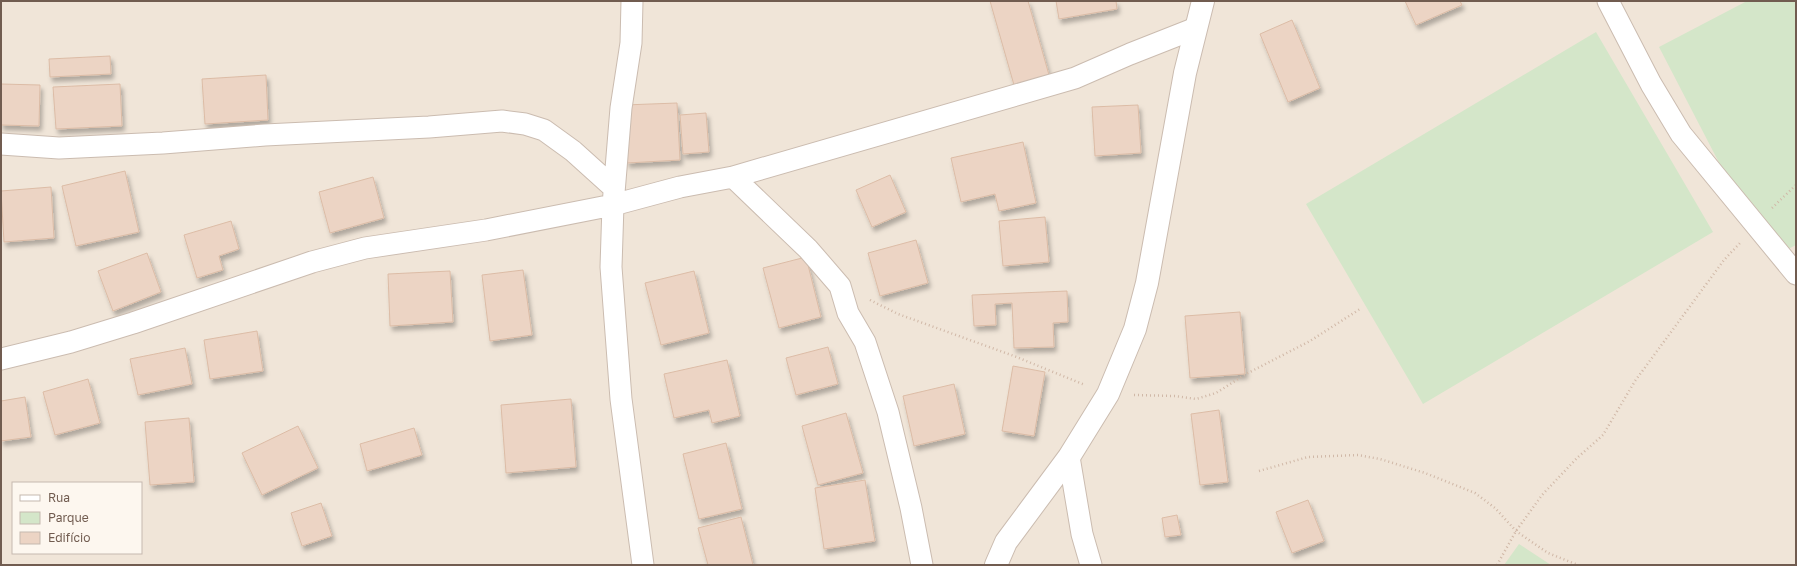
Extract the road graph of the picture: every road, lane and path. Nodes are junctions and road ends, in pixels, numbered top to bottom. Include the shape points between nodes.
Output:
1 (632, 1) edge
2 (1203, 1) edge
3 (1608, 1) edge
4 (1196, 28) junction
5 (1, 144) edge
6 (733, 177) junction
7 (1796, 185) edge
8 (613, 196) junction
9 (1756, 225) junction
10 (1796, 274) edge
11 (1, 359) edge
12 (1070, 457) junction
13 (1258, 471) dead end
14 (1516, 531) junction
15 (643, 565) edge
16 (922, 565) edge
17 (996, 565) edge
18 (1091, 565) edge
19 (1497, 565) edge
20 (1578, 565) edge

1 - 8 street via 631,43 621,108
2 - 4 street
3 - 9 street via 1651,84 1681,134
4 - 6 street via 1075,78
4 - 12 street via 1185,73 1147,284 1135,329 1108,394
5 - 8 street via 59,148 502,121 526,124 544,130 573,150
6 - 8 street
6 - 16 street via 808,249 840,286 848,313 865,342 888,412
7 - 9 path
8 - 11 street via 486,230 365,248 319,260 133,323 71,342
8 - 15 street via 612,267 621,399
9 - 10 street
9 - 14 path via 1724,260 1634,381 1604,435 1577,458 1542,495
12 - 17 street via 1019,523 1006,542
12 - 18 street via 1082,534
13 - 14 path via 1308,457 1358,455 1380,459 1425,473 1474,493 1495,508
14 - 19 path
14 - 20 path via 1548,553

